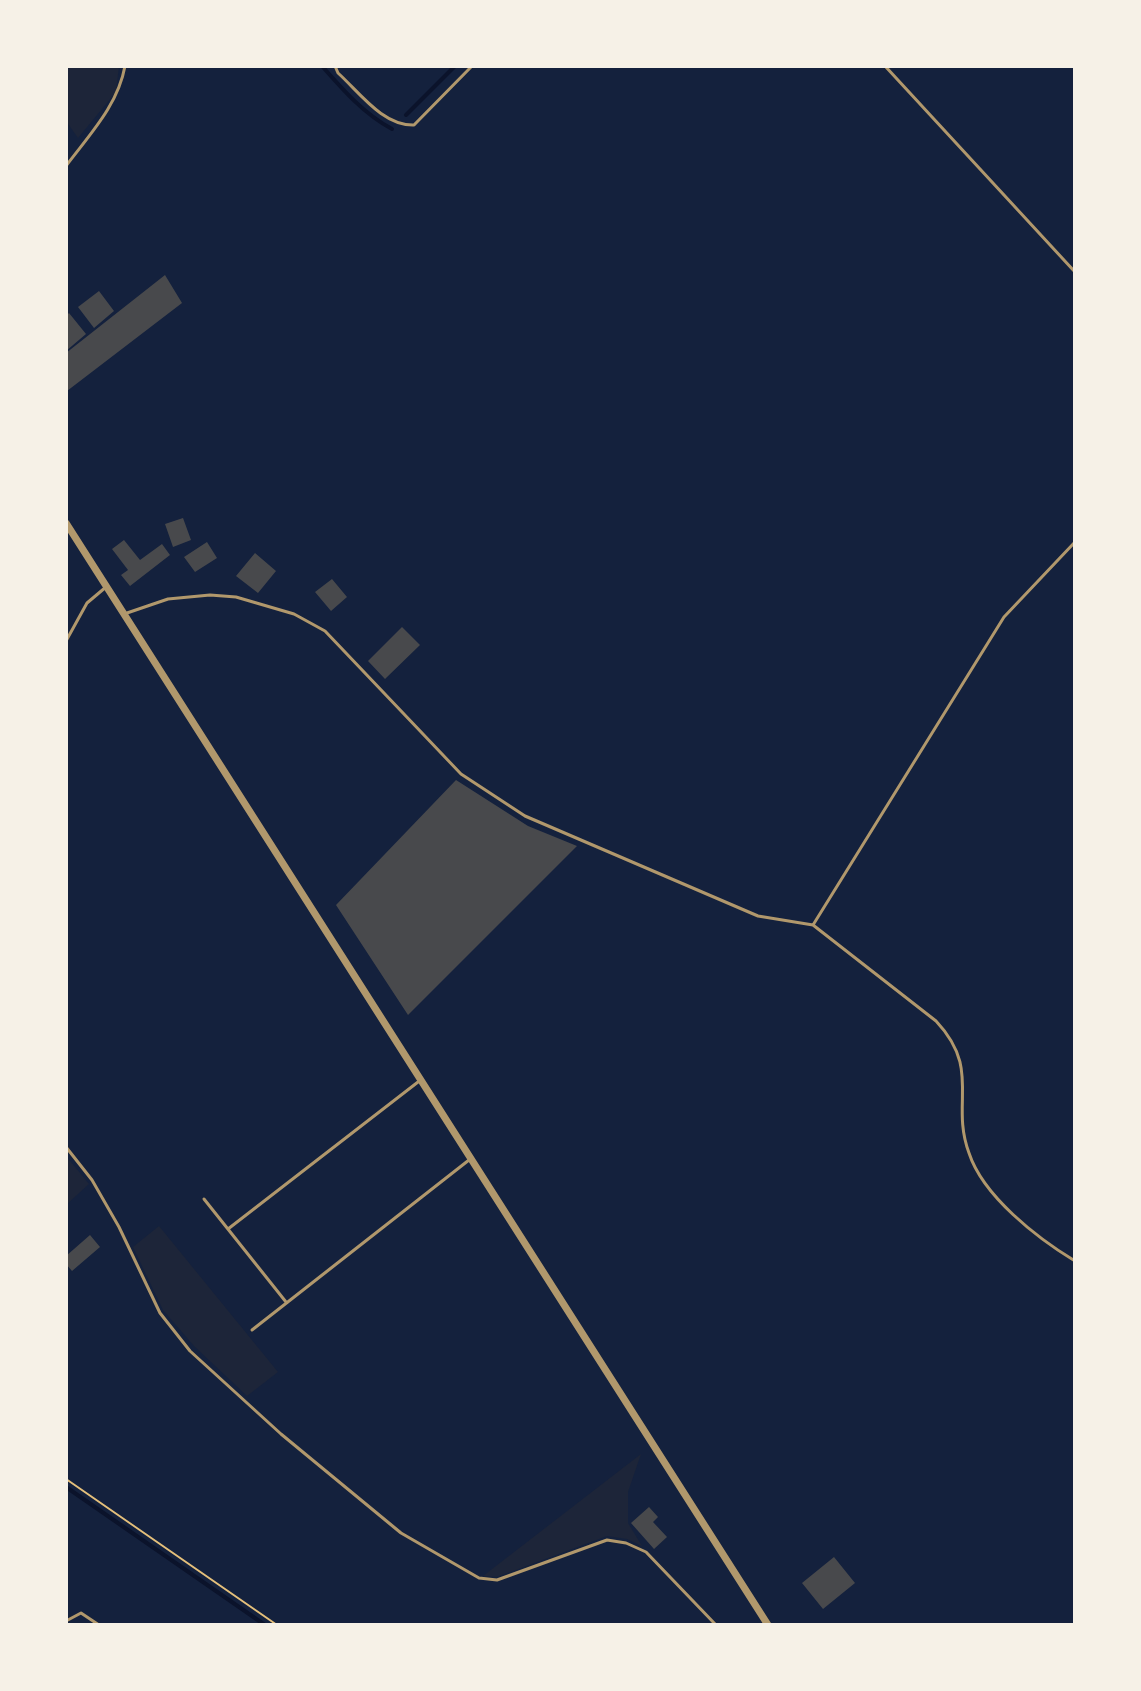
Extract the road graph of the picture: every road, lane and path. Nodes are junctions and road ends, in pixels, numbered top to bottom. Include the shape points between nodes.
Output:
1 (125, 66) edge
2 (335, 66) edge
3 (472, 66) edge
4 (885, 66) edge
5 (66, 166) edge
6 (1075, 272) edge
7 (66, 523) edge
8 (1075, 542) edge
9 (106, 587) junction
10 (124, 614) junction
11 (66, 641) edge
12 (813, 925) junction
13 (421, 1079) junction
14 (66, 1147) edge
15 (471, 1158) junction
16 (204, 1199) dead end
17 (228, 1229) junction
18 (1075, 1261) edge
19 (287, 1303) junction
20 (252, 1330) dead end
21 (66, 1479) edge
22 (66, 1621) edge
23 (99, 1625) edge
24 (277, 1625) edge
25 (716, 1625) edge
26 (768, 1625) edge

1 - 5 lane via 111,106
2 - 3 lane via 384,116 402,125 414,125
4 - 6 lane
7 - 9 street
8 - 12 lane via 1004,617
9 - 10 street
9 - 11 lane via 87,603
10 - 12 lane via 168,599 210,595 294,614 325,631 461,774 525,816 758,916
10 - 13 street
12 - 18 lane via 951,1036 962,1065 968,1153 985,1184
13 - 15 street
13 - 17 lane
14 - 25 lane via 112,1215 160,1313 190,1351 401,1533 479,1578 497,1580 607,1540 626,1543 646,1552
15 - 19 lane
15 - 26 street
16 - 17 lane
17 - 19 lane
19 - 20 lane
21 - 24 path
22 - 23 lane via 81,1613

